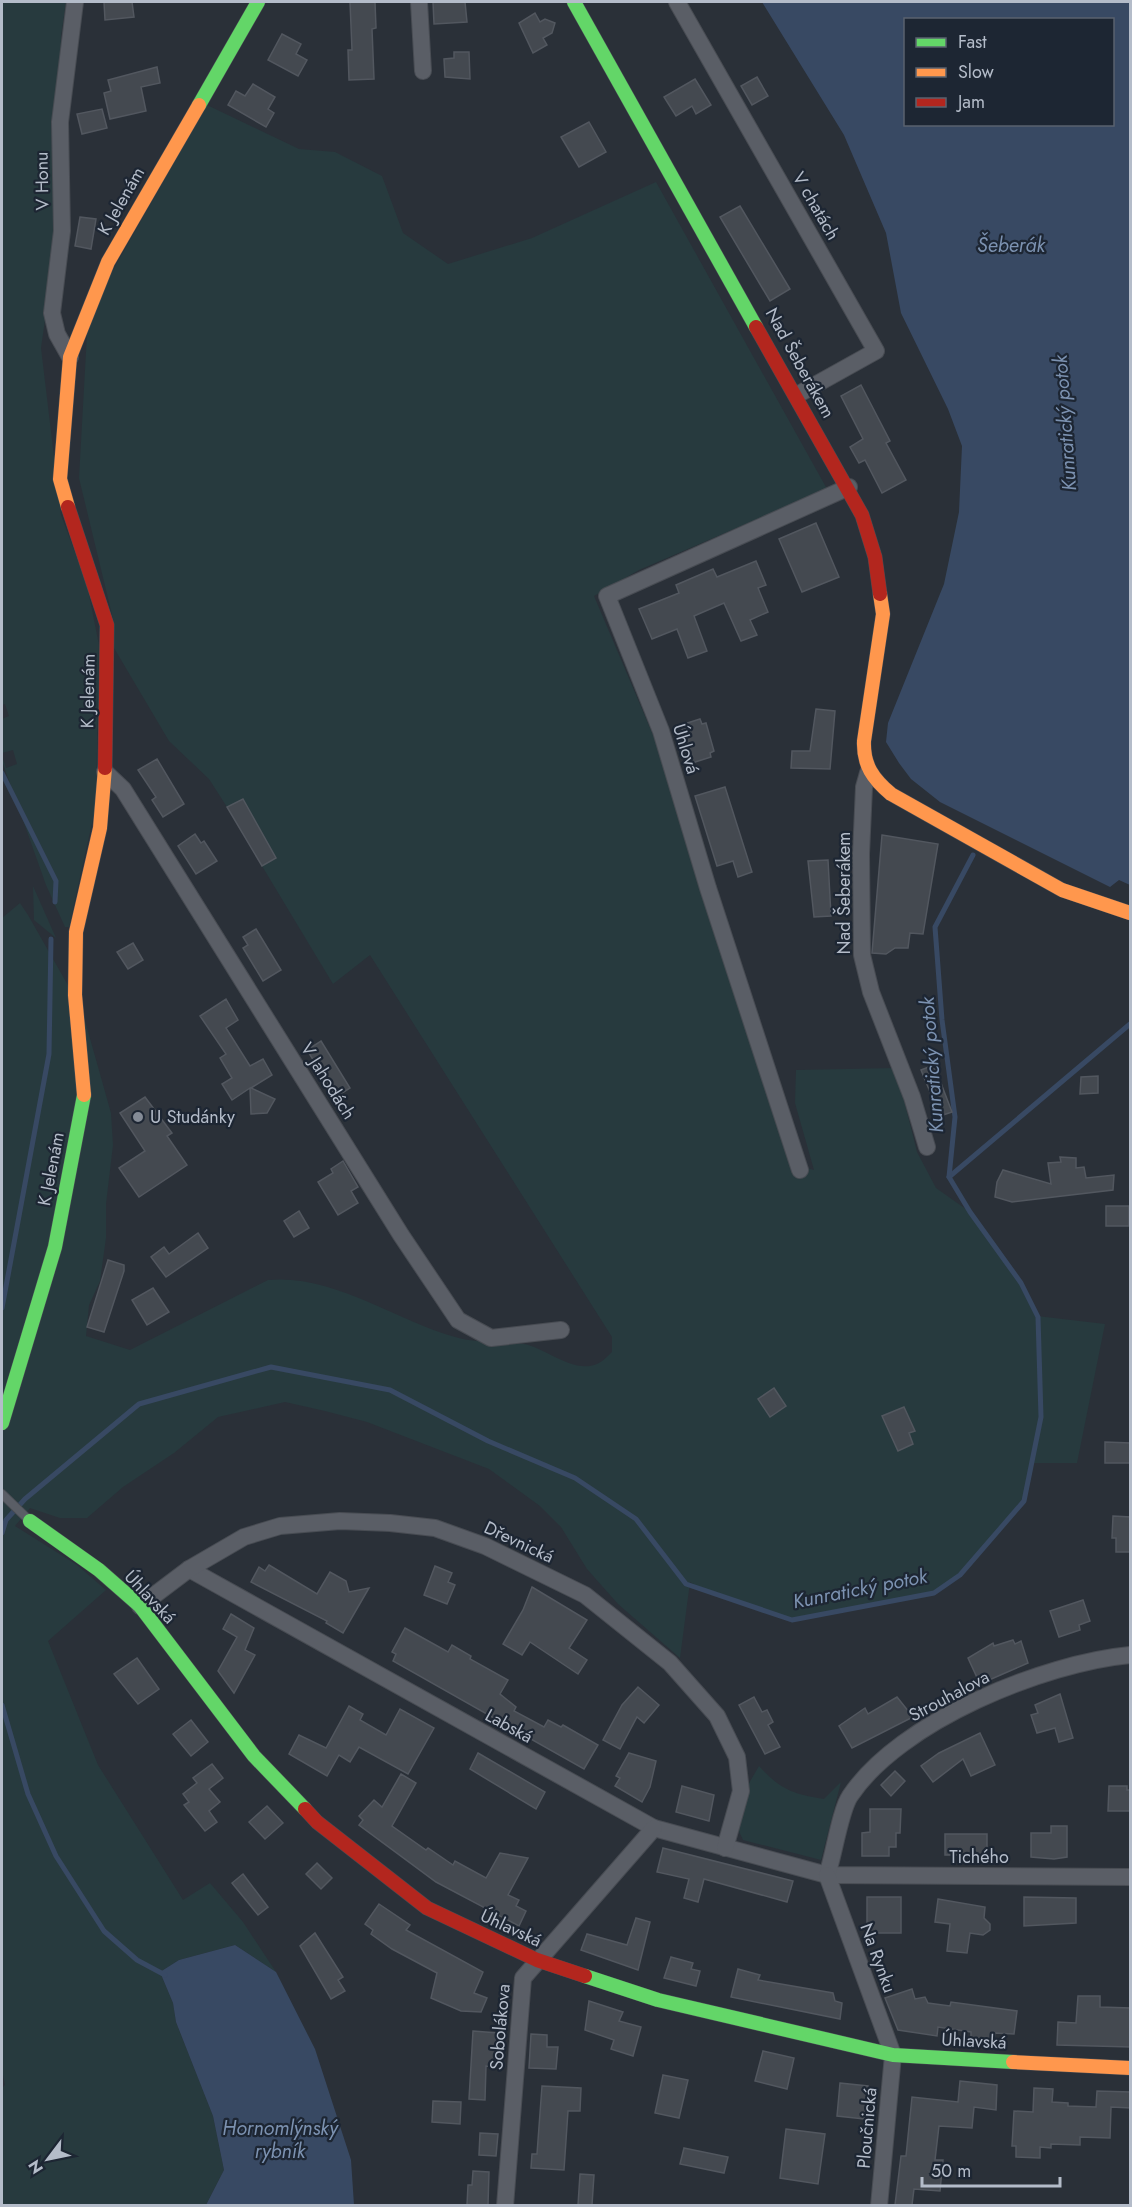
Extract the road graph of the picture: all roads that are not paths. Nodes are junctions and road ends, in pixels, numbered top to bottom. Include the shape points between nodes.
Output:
1 (75, 2) edge
2 (258, 2) edge
3 (419, 2) edge
4 (573, 2) edge
5 (677, 2) edge
6 (423, 71) dead end
7 (70, 357) junction
8 (796, 395) junction
9 (849, 487) junction
10 (105, 772) junction
11 (868, 773) junction
12 (1131, 913) edge
13 (927, 1147) dead end
14 (800, 1170) dead end
15 (561, 1330) dead end
16 (2, 1423) edge
17 (5, 1497) edge
18 (30, 1521) joint
19 (189, 1569) junction
20 (140, 1606) junction
21 (1131, 1655) edge
22 (654, 1828) junction
23 (725, 1848) junction
24 (827, 1875) junction
25 (1131, 1877) edge
26 (537, 1960) junction
27 (893, 2055) junction
28 (1131, 2068) edge
29 (505, 2205) edge
30 (879, 2205) edge

1 - 7 street, V Honu via 60,122 62,231 52,313 57,334
2 - 7 street, K Jelenám via 108,262
3 - 6 street
4 - 8 street, Nad Šeberákem
5 - 8 street, V chatách via 876,351
7 - 10 street, K Jelenám via 60,479 107,625
8 - 9 street, Nad Šeberákem
9 - 11 street, Nad Šeberákem via 874,557 883,614 864,741 863,758
9 - 14 street, Úhlová via 607,596 661,732
10 - 15 street, V Jahodách via 123,789 458,1320 491,1338
10 - 16 street, K Jelenám via 100,828 76,932 75,995 84,1093 55,1247
11 - 12 street via 891,794 1062,890
11 - 13 street, Nad Šeberákem via 862,832 862,955 871,992
17 - 18 lane
18 - 20 street, Úhlavská via 99,1570
19 - 20 street, Dřevnická
19 - 22 street, Labská
19 - 23 street, Dřevnická via 244,1536 280,1526 340,1521 390,1523 445,1531 585,1595 670,1663 717,1716 737,1757 741,1791
20 - 26 street, Úhlavská via 254,1756 318,1822 427,1908
21 - 24 street, Strouhalova via 1104,1658 1020,1681 928,1726 876,1766 848,1798
22 - 23 street, Labská
22 - 26 street, Sobolákova
23 - 24 street, Labská
24 - 25 street, Tichého
24 - 27 street, Na Rynku
26 - 27 street, Úhlavská via 658,2000
26 - 29 street, Sobolákova via 522,1978
27 - 28 street, Úhlavská
27 - 30 street, Ploučnická

